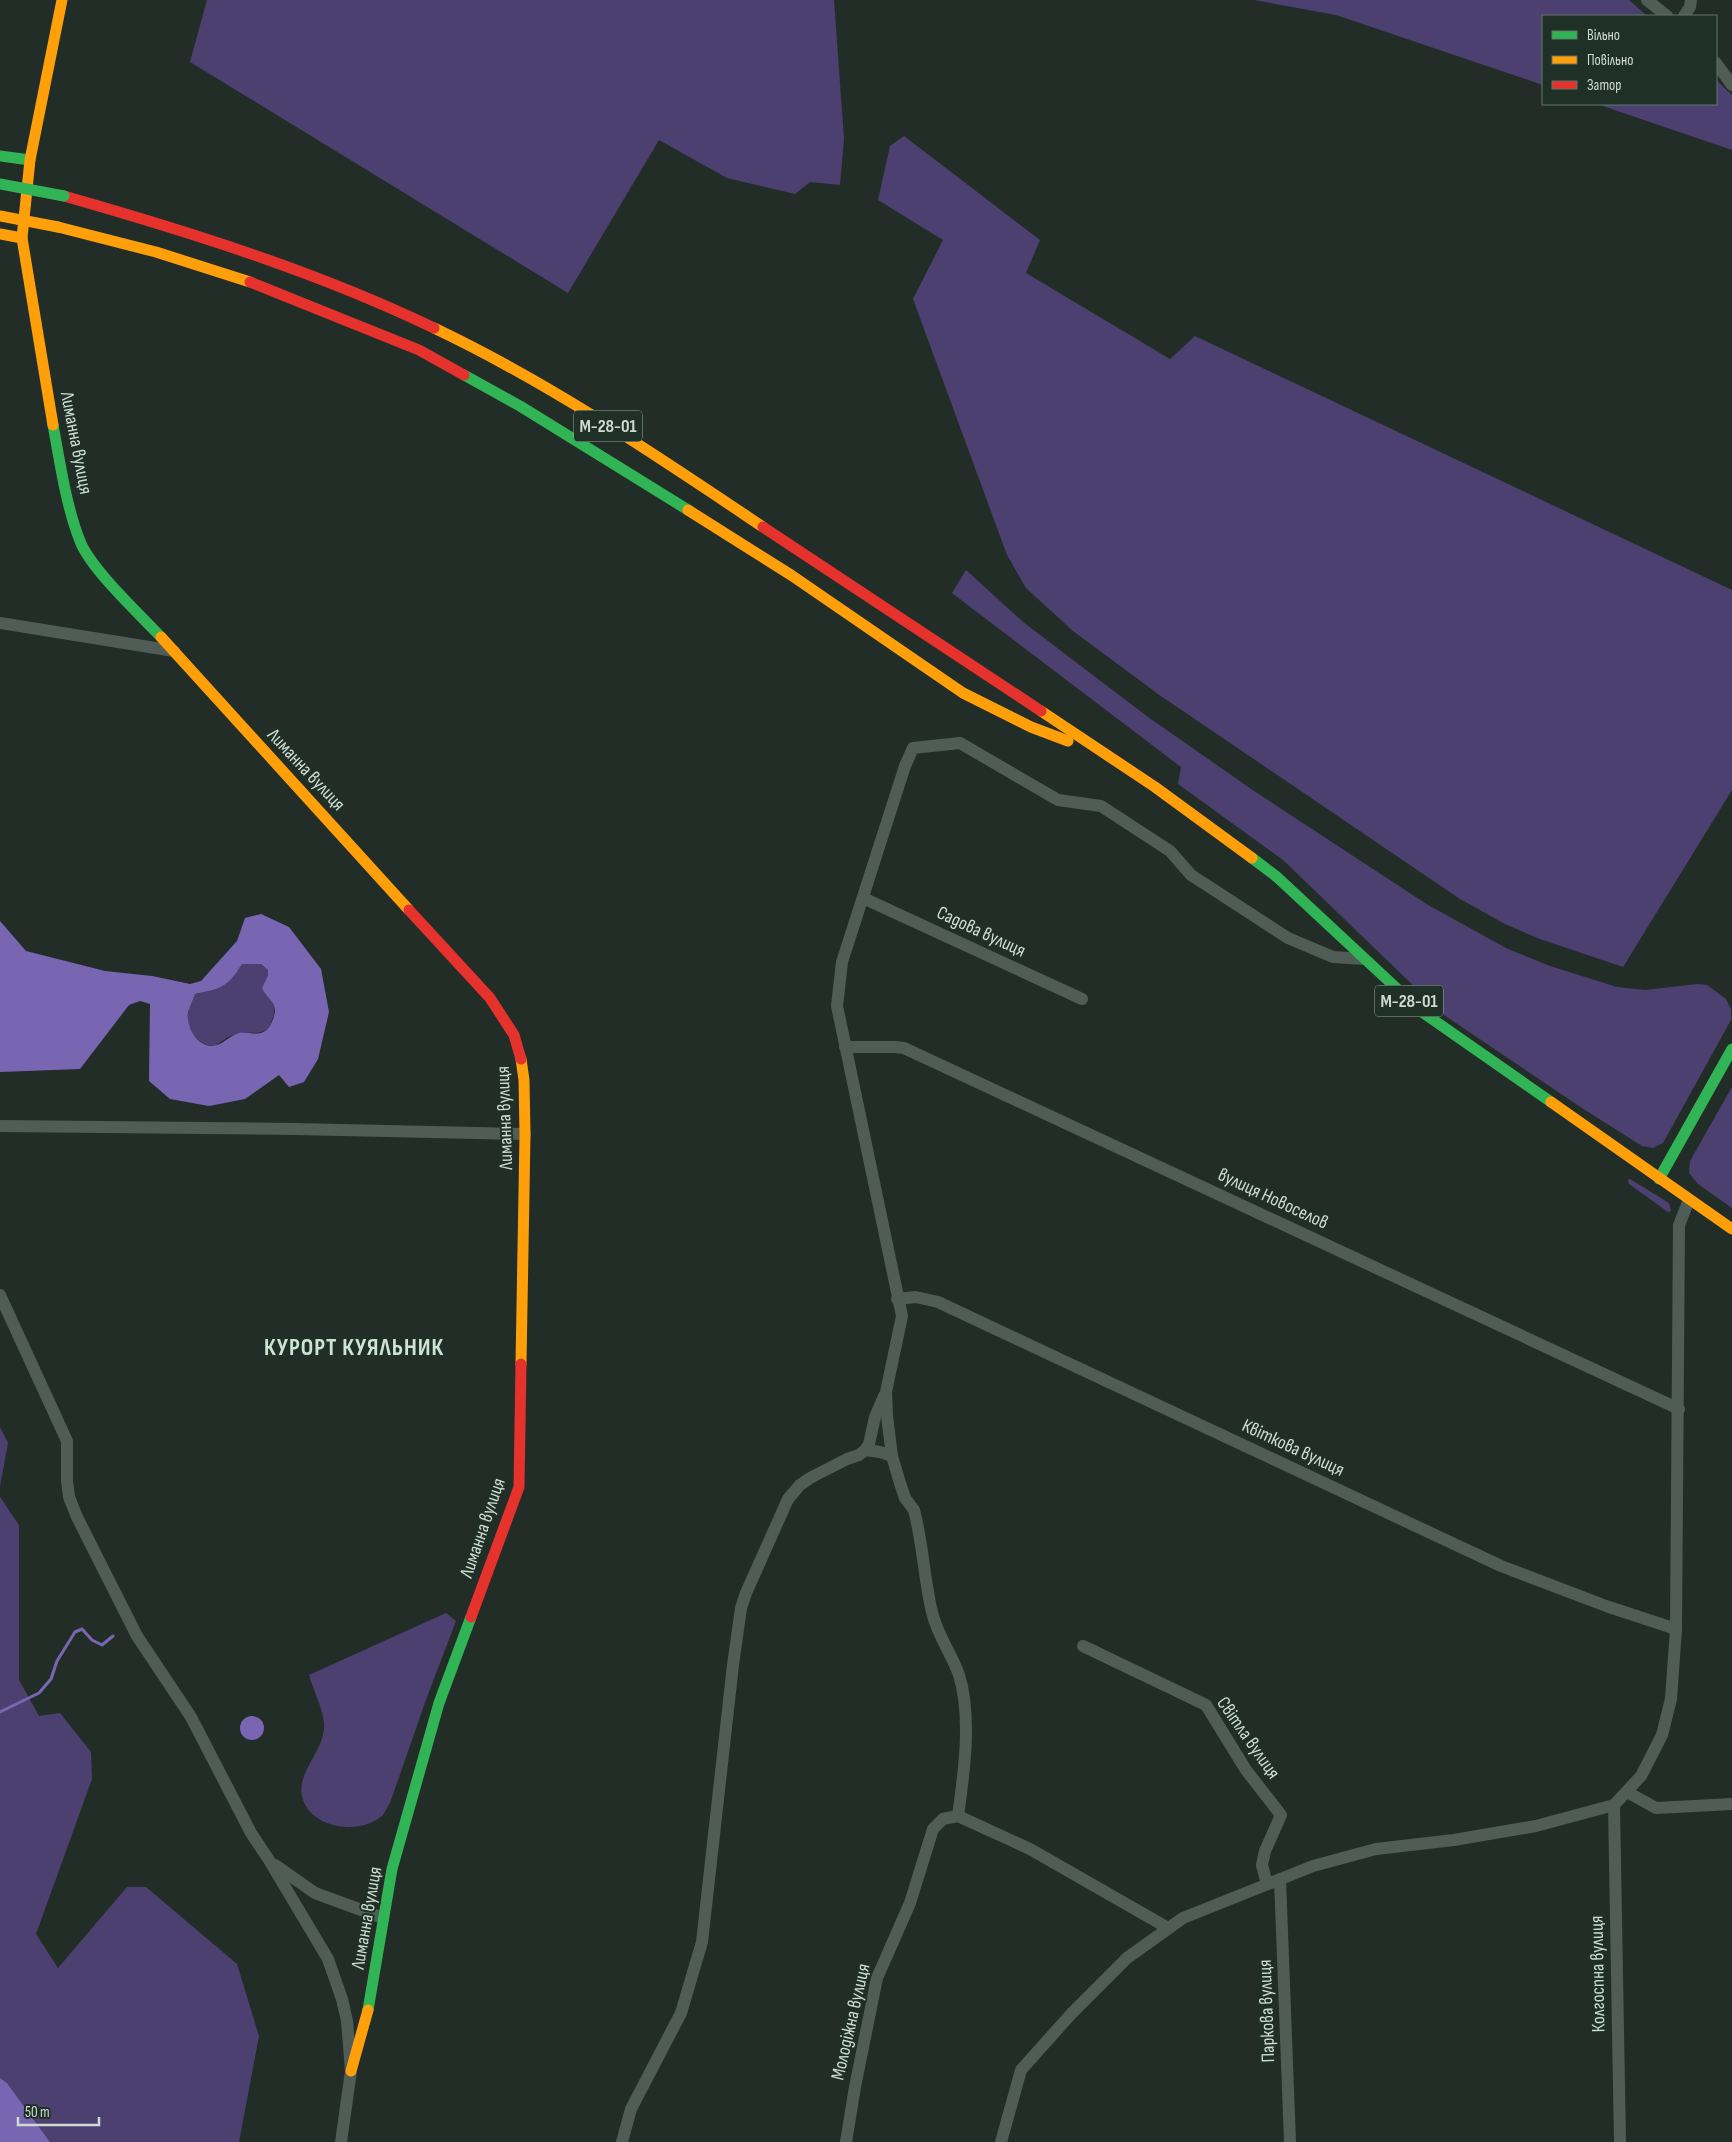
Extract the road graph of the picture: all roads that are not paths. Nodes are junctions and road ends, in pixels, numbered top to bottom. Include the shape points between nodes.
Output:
1 (62, 0) edge
2 (1647, 0) edge
3 (1691, 0) edge
4 (1666, 15) edge
5 (1685, 15) edge
6 (1717, 64) edge
7 (1732, 85) edge
8 (0, 156) edge
9 (30, 160) junction
10 (0, 184) edge
11 (0, 216) edge
12 (0, 234) edge
13 (22, 238) junction
14 (0, 624) edge
15 (174, 651) junction
16 (1103, 754) junction
17 (863, 898) junction
18 (1364, 959) junction
19 (1082, 999) dead end
20 (845, 1047) junction
21 (1732, 1049) edge
22 (0, 1126) edge
23 (525, 1134) junction
24 (1659, 1179) junction
25 (1689, 1200) junction
26 (1732, 1229) edge
27 (0, 1295) edge
28 (897, 1299) junction
29 (890, 1310) dead end
30 (902, 1316) junction
31 (886, 1392) junction
32 (1679, 1409) junction
33 (865, 1450) junction
34 (892, 1456) junction
35 (1676, 1629) junction
36 (1083, 1646) dead end
37 (1627, 1792) junction
38 (1732, 1804) edge
39 (1614, 1805) junction
40 (958, 1816) junction
41 (269, 1860) junction
42 (1280, 1879) junction
43 (1267, 1884) junction
44 (383, 1918) junction
45 (1168, 1928) junction
46 (351, 2071) junction
47 (341, 2142) edge
48 (622, 2142) edge
49 (846, 2142) edge
50 (1001, 2142) edge
51 (1290, 2142) edge
52 (1620, 2142) edge

1 - 9 main road, Лиманна вулиця
2 - 4 street
3 - 5 street
6 - 7 street
8 - 9 main road
9 - 13 main road, Лиманна вулиця
10 - 16 main road, М-28-01, bridge via 64,196 172,227 375,300 442,332 542,386 646,449
11 - 16 main road, М-28-01, bridge via 156,252 258,284 419,350 622,468 791,575 963,693 1031,727
12 - 13 main road
13 - 15 main road, Лиманна вулиця via 61,470 80,542 98,569
14 - 15 street
15 - 23 main road, Лиманна вулиця via 490,998 510,1029 522,1062
16 - 18 main road, М-28-01 via 1155,786 1277,877
17 - 18 street via 913,748 960,743 1058,800 1101,806 1170,851 1191,875 1288,938 1333,958
17 - 19 street, Садова вулиця
17 - 20 street via 842,962 837,1006
18 - 24 main road, М-28-01 via 1422,1012
20 - 28 street
20 - 32 street, вулиця Новоселов via 904,1048
21 - 24 main road
22 - 23 street
23 - 44 main road, Лиманна вулиця via 520,1487 439,1703 392,1869
24 - 25 main road, М-28-01
25 - 26 main road, М-28-01
25 - 32 street via 1680,1225
27 - 41 street via 67,1440 69,1498 77,1518 137,1636 192,1717 251,1834
28 - 30 street
28 - 35 street, Квіткова вулиця via 916,1296 938,1302 1501,1566
29 - 30 street
30 - 31 street
31 - 33 street
31 - 34 street
32 - 35 street
33 - 34 street
33 - 48 street via 800,1485 788,1500 746,1593 733,1665 702,1942 681,2013 631,2110
34 - 40 street via 905,1498 914,1510 932,1613 942,1643 959,1675 964,1700 966,1740
35 - 37 street via 1671,1699 1662,1735 1641,1776
36 - 43 street, Світла вулиця via 1206,1706 1246,1770 1281,1815 1264,1851 1262,1864
37 - 38 street via 1656,1808
37 - 39 street
39 - 42 street via 1536,1826 1376,1849 1313,1866
39 - 52 street, Колгоспна вулиця
40 - 45 street via 1030,1849
40 - 49 street, Молодіжна вулиця via 943,1819 932,1829 910,1903 877,1978
41 - 44 street via 315,1893
41 - 46 street via 328,1959 347,2021
42 - 43 street
42 - 51 street, Паркова вулиця
43 - 45 street via 1183,1918
44 - 46 main road, Лиманна вулиця via 370,2000
45 - 50 street via 1127,1958 1020,2070
46 - 47 street

